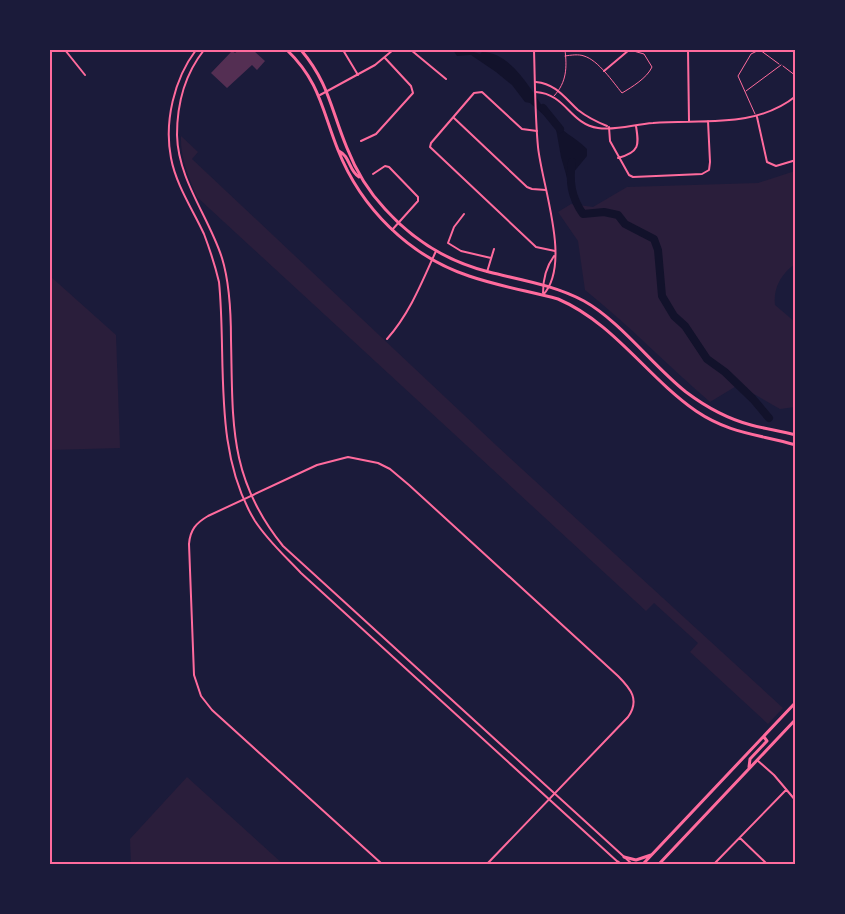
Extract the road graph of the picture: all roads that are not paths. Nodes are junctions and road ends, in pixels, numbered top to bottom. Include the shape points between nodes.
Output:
1 (65, 50) edge
2 (196, 50) edge
3 (204, 50) edge
4 (287, 50) edge
5 (301, 50) edge
6 (343, 50) edge
7 (393, 50) edge
8 (411, 50) edge
9 (534, 50) edge
10 (565, 50) edge
11 (629, 50) edge
12 (688, 50) edge
13 (760, 50) edge
14 (565, 56) junction
15 (385, 58) junction
16 (781, 65) junction
17 (604, 71) junction
18 (85, 75) dead end
19 (358, 75) junction
20 (795, 76) edge
21 (180, 79) junction
22 (446, 79) dead end
23 (186, 81) junction
24 (536, 82) junction
25 (559, 91) junction
26 (328, 92) junction
27 (536, 92) junction
28 (745, 92) junction
29 (320, 95) junction
30 (554, 96) junction
31 (795, 96) edge
32 (454, 117) junction
33 (756, 117) junction
34 (689, 121) junction
35 (708, 121) junction
36 (636, 126) junction
37 (609, 128) junction
38 (537, 131) junction
39 (361, 141) dead end
40 (339, 151) junction
41 (618, 158) junction
42 (795, 160) edge
43 (185, 174) junction
44 (373, 174) dead end
45 (177, 176) junction
46 (361, 177) junction
47 (546, 190) junction
48 (464, 214) dead end
49 (398, 223) junction
50 (392, 230) junction
51 (494, 249) dead end
52 (436, 251) junction
53 (555, 251) junction
54 (554, 256) junction
55 (491, 258) junction
56 (432, 260) junction
57 (487, 272) junction
58 (543, 285) junction
59 (551, 287) junction
60 (543, 295) junction
61 (387, 339) dead end
62 (750, 425) junction
63 (760, 427) junction
64 (746, 434) junction
65 (795, 435) edge
66 (757, 436) junction
67 (795, 445) edge
68 (251, 496) junction
69 (244, 499) junction
70 (314, 574) junction
71 (309, 579) junction
72 (346, 604) junction
73 (344, 611) junction
74 (795, 702) edge
75 (795, 719) edge
76 (764, 737) junction
77 (758, 760) junction
78 (749, 769) junction
79 (786, 790) junction
80 (555, 794) junction
81 (550, 799) junction
82 (795, 801) edge
83 (740, 838) junction
84 (653, 854) junction
85 (624, 857) junction
86 (382, 864) edge
87 (487, 864) edge
88 (620, 864) edge
89 (632, 864) edge
90 (643, 864) edge
91 (659, 864) edge
92 (714, 864) edge
93 (767, 864) edge

1 - 18 street
2 - 21 street
3 - 23 street
4 - 29 main road via 305,69
5 - 26 main road
6 - 19 street
7 - 15 street
8 - 22 street
9 - 24 street
10 - 14 lane
11 - 17 street
11 - 17 lane via 644,54 652,67 648,73 622,93
12 - 34 street
13 - 16 lane
13 - 28 lane via 751,54 738,76
14 - 17 lane via 582,55
14 - 25 lane via 566,76
15 - 19 street
15 - 39 street via 413,93 376,134
16 - 20 lane
16 - 28 lane
19 - 26 street
21 - 23 street
21 - 45 street via 170,121 171,159
23 - 43 street via 177,136
24 - 25 street
24 - 27 street
25 - 30 lane
25 - 37 street via 585,115
26 - 29 street
26 - 46 main road
27 - 30 street
27 - 38 street
28 - 33 lane
29 - 40 main road
30 - 37 street via 586,124
31 - 33 street via 774,111
32 - 38 street via 478,91 522,129
32 - 47 street via 527,187
32 - 53 street via 430,147 536,247
33 - 35 street
33 - 42 street via 767,162 776,166
34 - 35 street
34 - 36 street
35 - 41 street via 710,162 709,170 702,174 633,177
36 - 37 street
36 - 41 street via 637,148
37 - 41 street
38 - 47 street
40 - 46 main road
40 - 50 main road via 360,193
43 - 45 street
43 - 68 street via 222,258 231,313 236,444
44 - 49 street via 389,167 418,196
45 - 69 street via 214,260 219,282 228,451
46 - 49 main road
47 - 53 street
48 - 55 street via 448,243 461,251
49 - 50 street
49 - 52 main road
50 - 56 main road
51 - 55 street
52 - 56 street
52 - 57 main road
53 - 54 street
54 - 58 street
54 - 59 street via 556,267
55 - 57 street
56 - 60 main road via 468,276
56 - 61 street via 410,307
57 - 58 main road
58 - 59 main road
58 - 60 street
59 - 60 street
59 - 62 main road via 587,303 606,317 674,382 704,404
60 - 64 main road via 585,312 678,397 714,421
62 - 63 main road
62 - 64 main road
63 - 65 main road
63 - 66 main road
64 - 66 main road
66 - 67 main road
68 - 69 street
68 - 70 street via 283,546
68 - 80 street via 334,460 348,457 378,463 390,469 618,676 633,695 632,712
69 - 71 street via 274,545
69 - 86 street via 200,521 189,535 197,688 212,710
70 - 71 street
70 - 72 street
71 - 73 street
72 - 73 street
72 - 80 street
73 - 81 street
74 - 76 main road
75 - 77 main road
76 - 78 main road via 767,741 750,759
76 - 84 main road
77 - 78 main road
77 - 79 street
78 - 91 main road
79 - 82 street
79 - 83 street
80 - 81 street
80 - 85 street
81 - 87 street
81 - 88 street
83 - 92 street
83 - 93 street
84 - 85 main road via 636,860
84 - 90 main road
85 - 89 street

